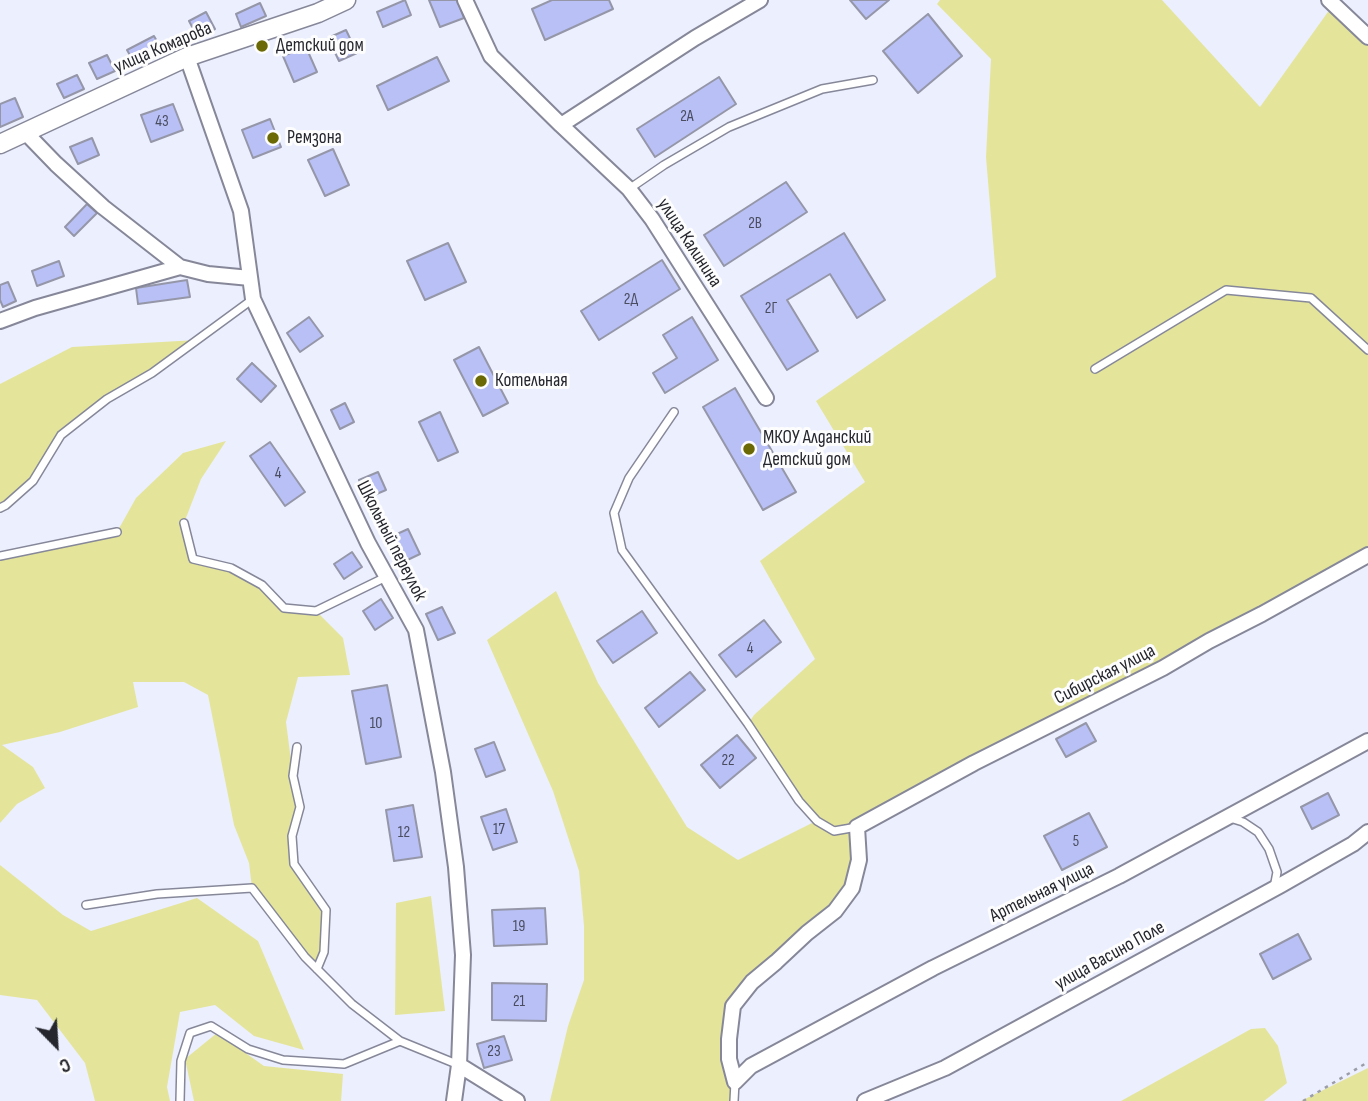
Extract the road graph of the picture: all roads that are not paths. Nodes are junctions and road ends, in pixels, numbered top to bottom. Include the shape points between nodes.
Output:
1 (346, 0) edge
2 (465, 0) edge
3 (760, 0) edge
4 (1329, 0) edge
5 (1368, 37) edge
6 (187, 57) junction
7 (873, 80) dead end
8 (561, 125) junction
9 (25, 132) junction
10 (0, 144) edge
11 (629, 189) junction
12 (180, 267) junction
13 (250, 278) junction
14 (253, 299) junction
15 (0, 321) edge
16 (1368, 350) edge
17 (1095, 369) dead end
18 (766, 398) dead end
19 (674, 412) dead end
20 (0, 508) edge
21 (184, 523) dead end
22 (117, 533) dead end
23 (1368, 555) edge
24 (0, 556) edge
25 (387, 576) junction
26 (1368, 741) edge
27 (297, 747) dead end
28 (1227, 818) junction
29 (857, 827) junction
30 (1368, 832) edge
31 (1274, 889) junction
32 (86, 905) dead end
33 (317, 969) junction
34 (400, 1041) junction
35 (459, 1065) junction
36 (735, 1082) junction
37 (180, 1101) edge
38 (454, 1101) edge
39 (517, 1101) edge
40 (734, 1101) edge
41 (865, 1101) edge

1 - 6 street, улица Комарова
2 - 8 street, улица Калинина via 491,56
3 - 8 street
4 - 5 street
6 - 9 street, улица Комарова
6 - 13 street, Школьный переулок via 241,211
7 - 11 lane via 822,89 729,127
8 - 11 street, улица Калинина
9 - 10 street, улица Комарова
9 - 12 street via 103,207
11 - 18 street, улица Калинина
12 - 13 street
12 - 15 street
13 - 14 street, Школьный переулок
14 - 20 lane via 61,435 33,481
14 - 25 street, Школьный переулок
16 - 17 lane via 1311,298 1226,290
19 - 29 lane via 629,478 614,513 622,550 799,801 834,831
21 - 25 lane via 192,559 231,568 262,585 284,608 316,611
22 - 24 lane
23 - 29 street, Сибирская улица
25 - 35 street, Школьный переулок via 416,631 443,772 463,955
26 - 28 street, Артельная улица
27 - 33 lane via 293,776 300,807 292,836 295,864 326,910 324,952
28 - 31 lane via 1258,832 1277,872
28 - 36 street, Артельная улица via 933,968 751,1066
29 - 36 street via 859,860 852,888 835,911 751,982 733,1006 729,1059
30 - 31 street, улица Васино Поле
31 - 41 street, улица Васино Поле via 945,1068
32 - 33 lane via 157,894 252,888
33 - 34 lane via 352,1004
34 - 35 lane
34 - 37 lane via 344,1064 283,1060 248,1049 211,1026 190,1033 181,1062
35 - 38 street, Школьный переулок
35 - 39 street
36 - 40 lane

